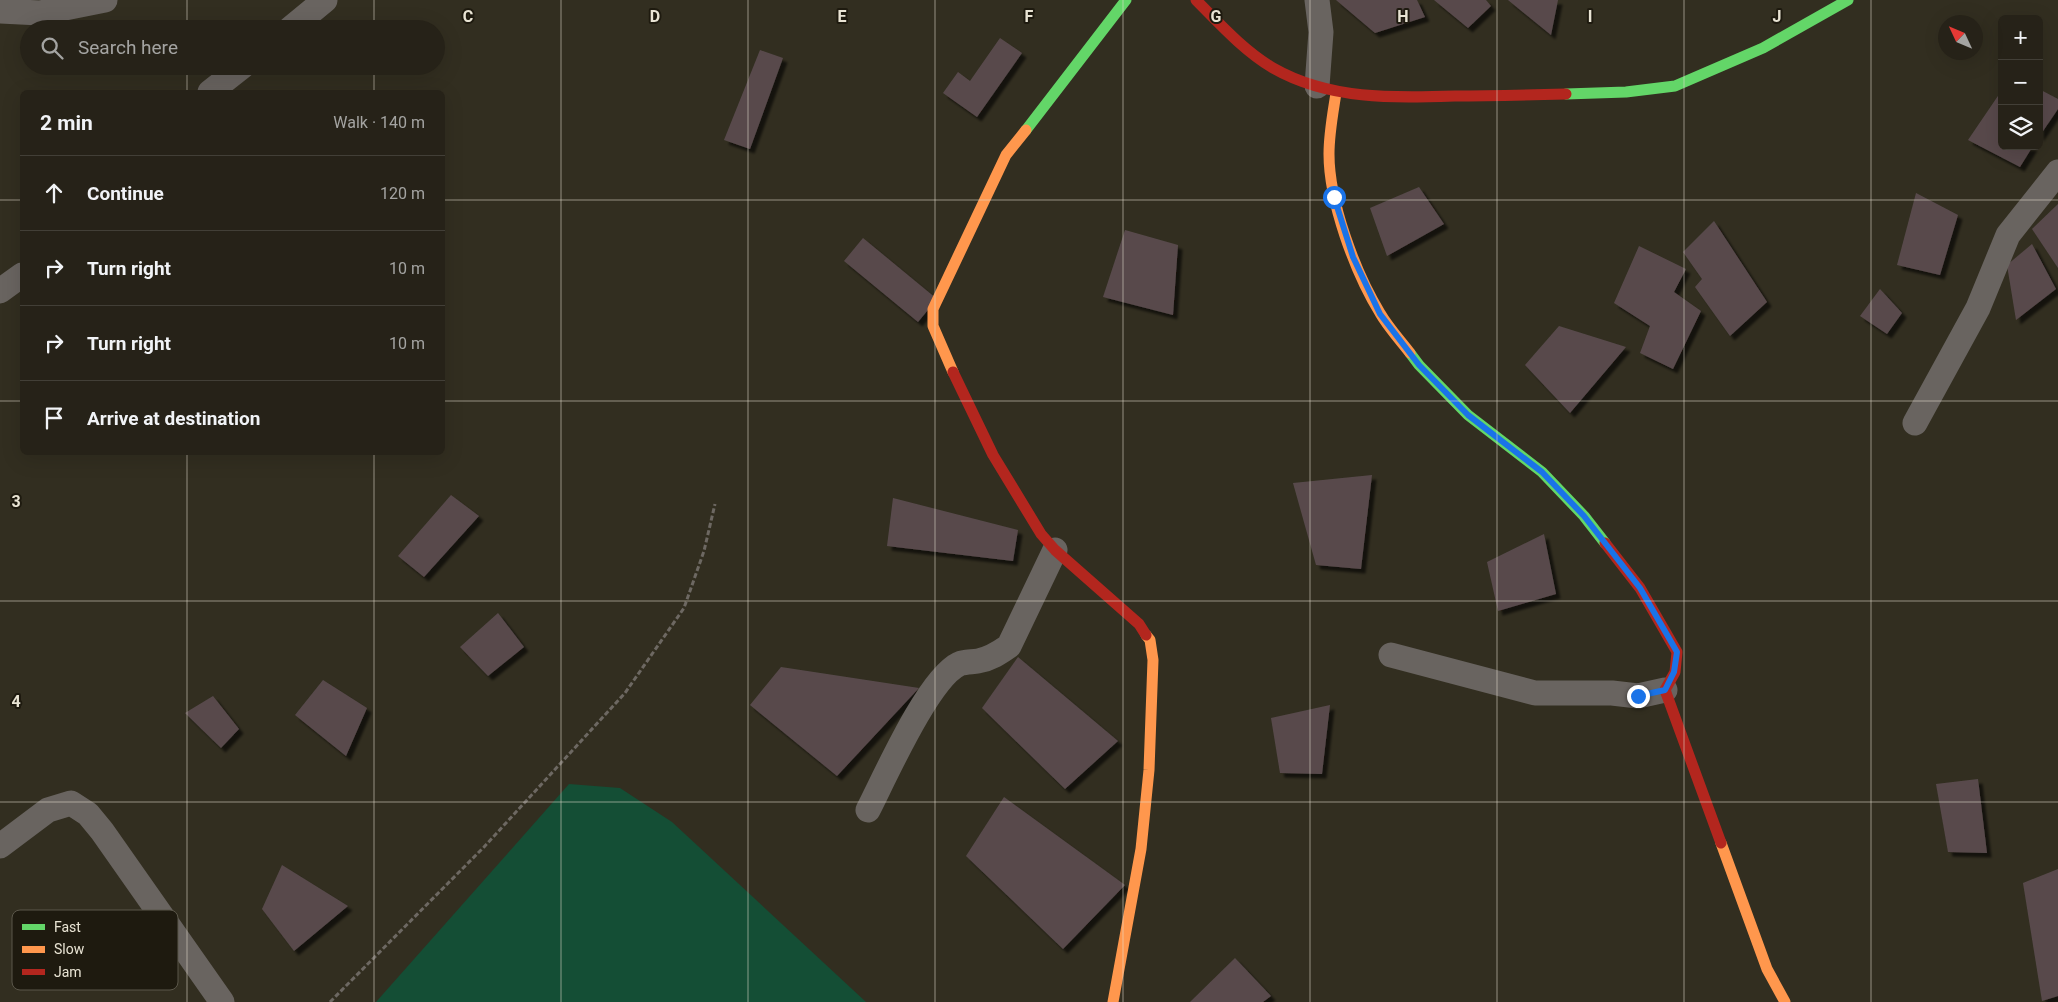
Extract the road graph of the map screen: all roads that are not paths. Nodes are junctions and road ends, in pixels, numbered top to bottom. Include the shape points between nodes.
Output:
1 (105, 0) edge
2 (325, 0) edge
3 (1126, 0) edge
4 (1196, 0) edge
5 (1317, 0) edge
6 (1848, 0) edge
7 (0, 11) edge
8 (301, 20) edge
9 (232, 75) edge
10 (1326, 89) junction
11 (213, 90) edge
12 (2058, 172) edge
13 (20, 276) edge
14 (0, 291) edge
15 (1915, 423) dead end
16 (1055, 550) junction
17 (1391, 655) dead end
18 (1665, 690) junction
19 (868, 810) dead end
20 (0, 846) edge
21 (158, 910) edge
22 (178, 939) edge
23 (222, 1002) edge
24 (1114, 1002) edge
25 (1785, 1002) edge

1 - 7 street via 40,13
2 - 8 street
3 - 16 street via 1006,155 933,309 933,326 969,408 1041,534
4 - 10 street via 1258,58 1276,69
5 - 10 street
6 - 10 street via 1763,48 1675,86 1626,92 1435,98 1369,98
9 - 11 street
10 - 18 street via 1334,197 1353,257 1380,314 1419,365 1468,415 1542,472 1584,516 1640,588 1677,652 1674,672
12 - 15 street via 2008,235 1978,308
13 - 14 street
16 - 19 street via 1009,646 996,656 960,664 942,678 926,698
16 - 24 street via 1139,624 1150,640 1153,660 1141,849
17 - 18 street via 1535,693 1638,696
18 - 25 street via 1767,969
20 - 21 street via 48,810 70,803 88,814
22 - 23 street

